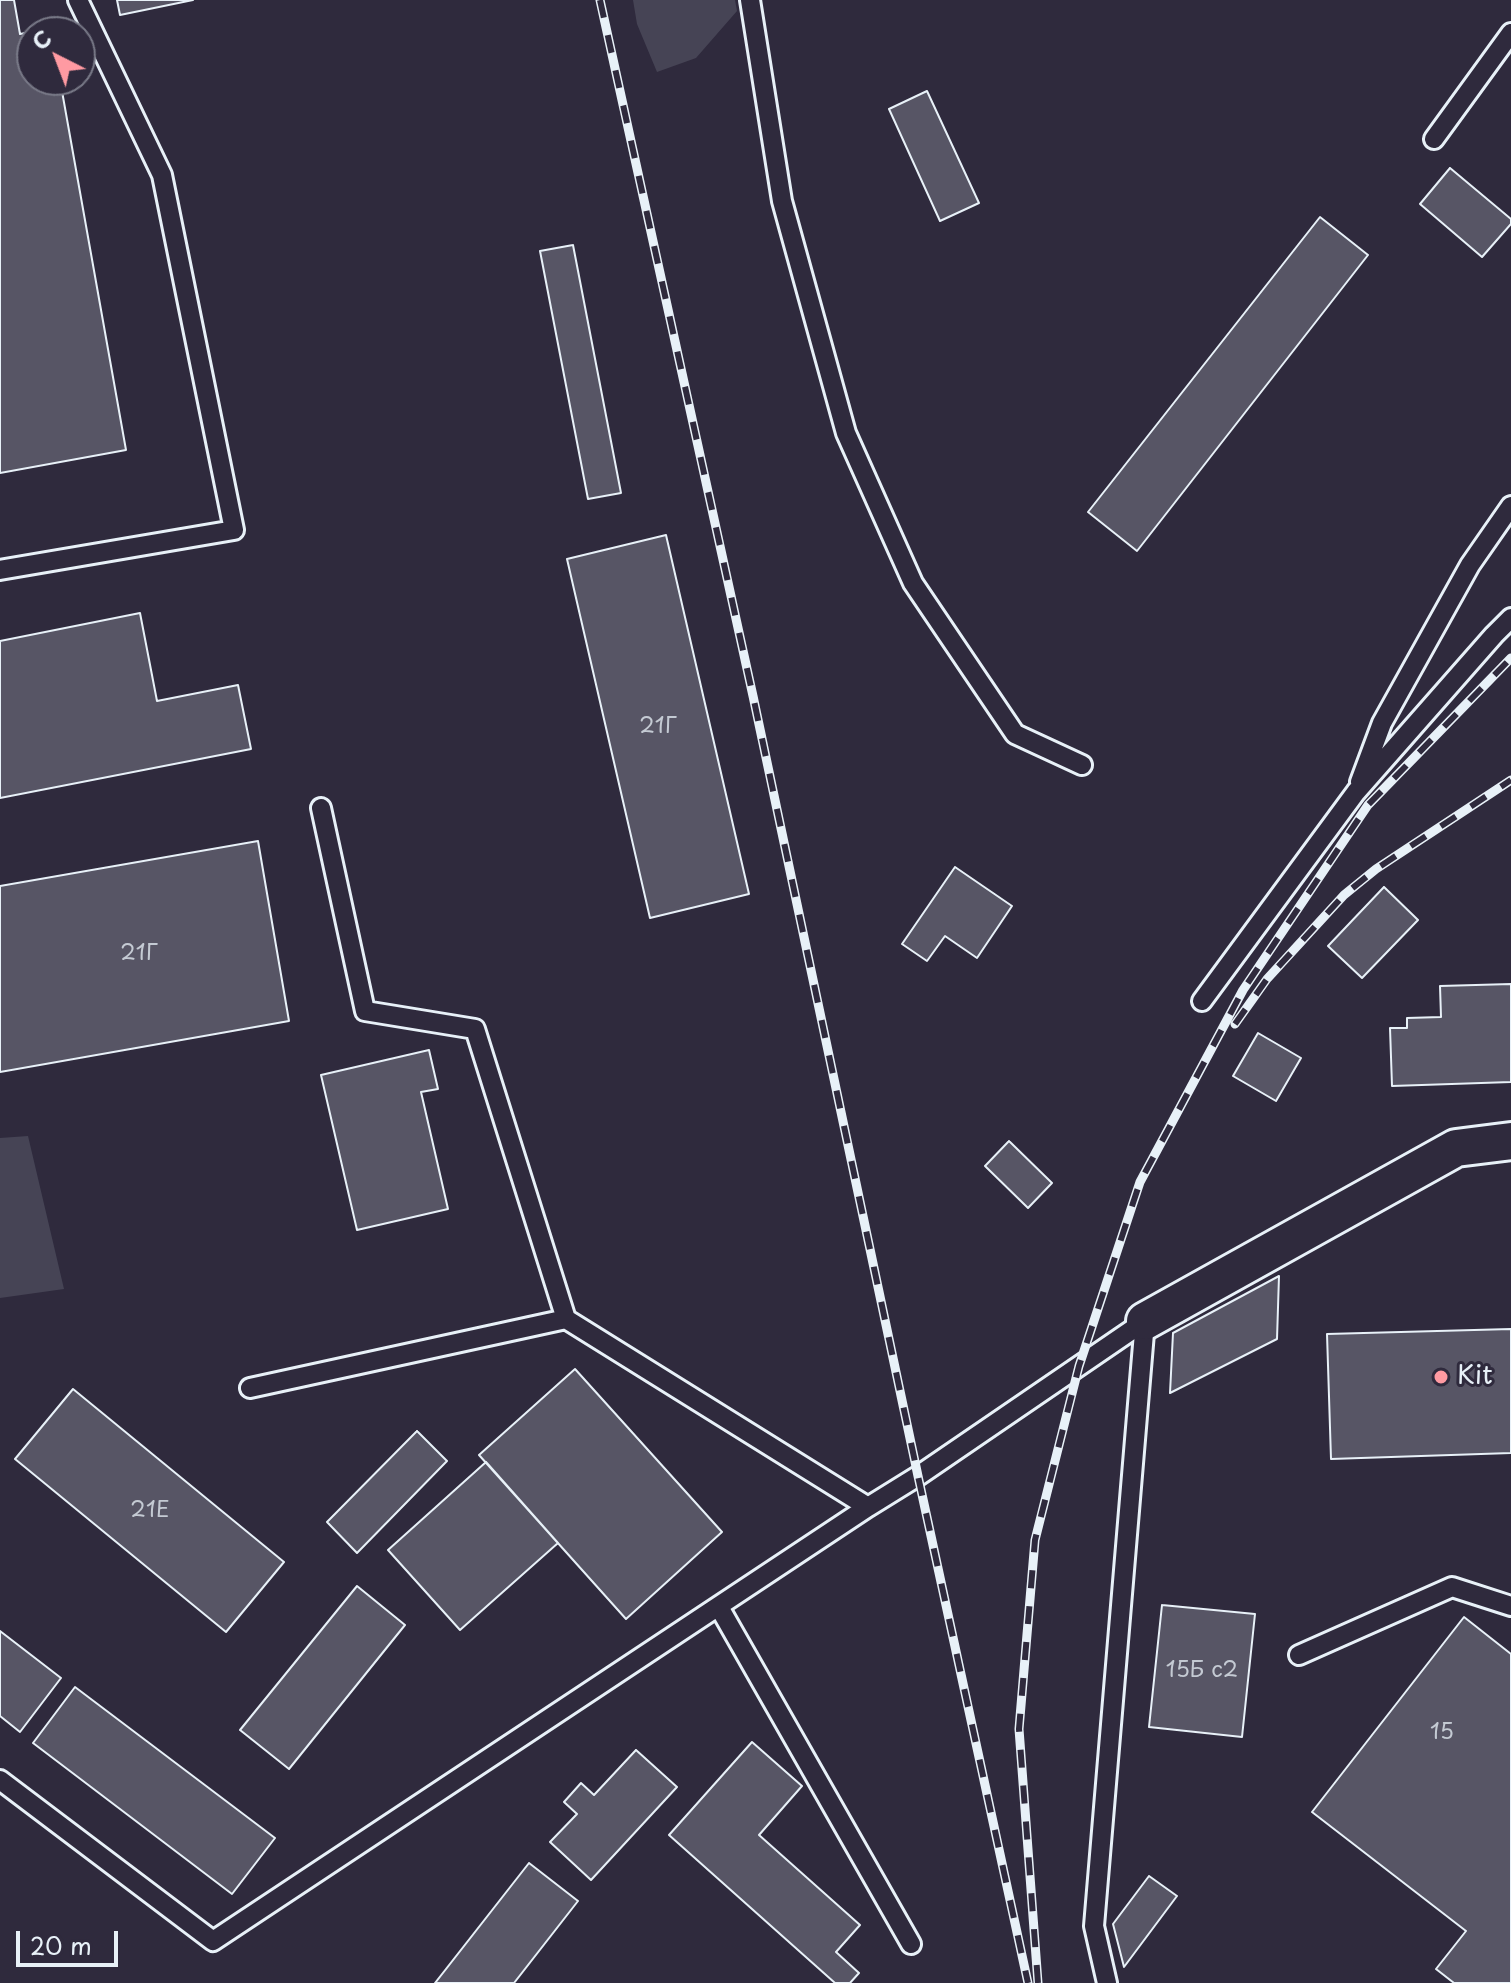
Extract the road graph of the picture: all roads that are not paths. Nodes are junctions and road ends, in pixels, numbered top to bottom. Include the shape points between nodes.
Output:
1 (78, 0) edge
2 (750, 0) edge
3 (1511, 33) edge
4 (1434, 139) dead end
5 (1511, 506) edge
6 (0, 570) edge
7 (1511, 618) edge
8 (1082, 765) dead end
9 (1356, 792) junction
10 (321, 808) dead end
11 (1202, 1001) dead end
12 (1511, 1141) edge
13 (566, 1319) junction
14 (1145, 1321) junction
15 (250, 1388) dead end
16 (868, 1507) junction
17 (1511, 1606) edge
18 (719, 1607) junction
19 (1299, 1655) dead end
20 (0, 1780) edge
21 (911, 1944) dead end
22 (1107, 1983) edge

1 - 6 lane via 162,175 234,530
2 - 8 lane via 782,201 846,433 913,583 1015,734
3 - 4 lane
5 - 9 lane via 1470,565 1382,723
7 - 9 lane
9 - 11 lane
10 - 13 lane via 365,1011 475,1029
12 - 14 street via 1456,1148
13 - 15 lane
13 - 16 lane
14 - 16 lane
14 - 22 lane via 1094,1926
16 - 18 lane
17 - 19 lane via 1452,1587
18 - 20 lane via 213,1941
18 - 21 lane

